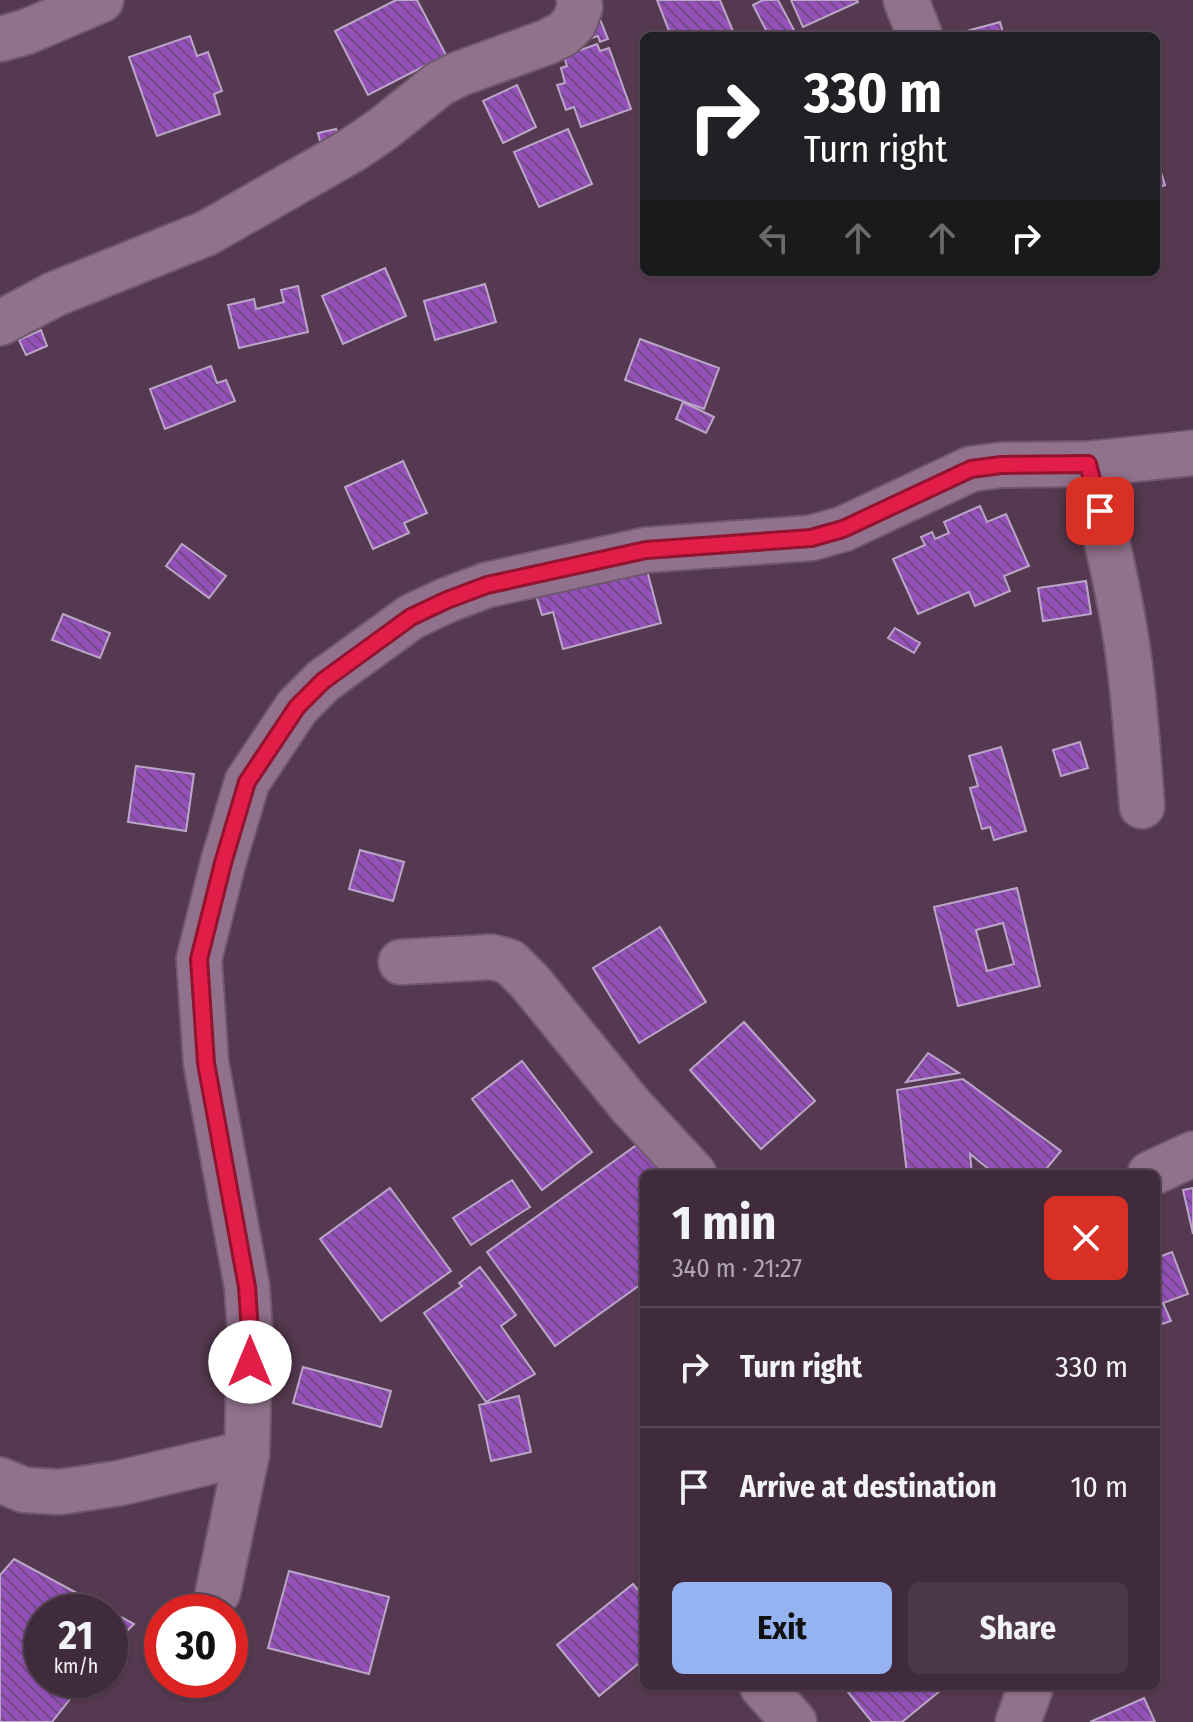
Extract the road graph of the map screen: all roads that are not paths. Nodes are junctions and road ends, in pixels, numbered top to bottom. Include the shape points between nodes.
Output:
1 (101, 0) edge
2 (579, 0) edge
3 (906, 0) edge
4 (918, 32) edge
5 (0, 39) edge
6 (0, 323) edge
7 (1193, 453) edge
8 (1088, 464) junction
9 (1142, 806) dead end
10 (401, 962) dead end
11 (1193, 1154) edge
12 (690, 1170) edge
13 (1159, 1170) edge
14 (247, 1453) junction
15 (0, 1480) edge
16 (218, 1592) dead end
17 (766, 1690) edge
18 (1030, 1690) edge
19 (794, 1722) edge
20 (1018, 1722) edge

1 - 5 street
2 - 6 street via 574,23 563,34 439,84 352,150 207,233 55,294
3 - 4 street
7 - 8 street
8 - 9 street via 1129,654
8 - 14 street via 971,469 843,529 811,538 646,550 487,585 411,617 323,681 297,707 247,782 199,959 206,1063 247,1287
10 - 12 street via 492,957 510,962
11 - 13 street
14 - 15 street via 60,1492 24,1490
14 - 16 street
17 - 19 street
18 - 20 street

